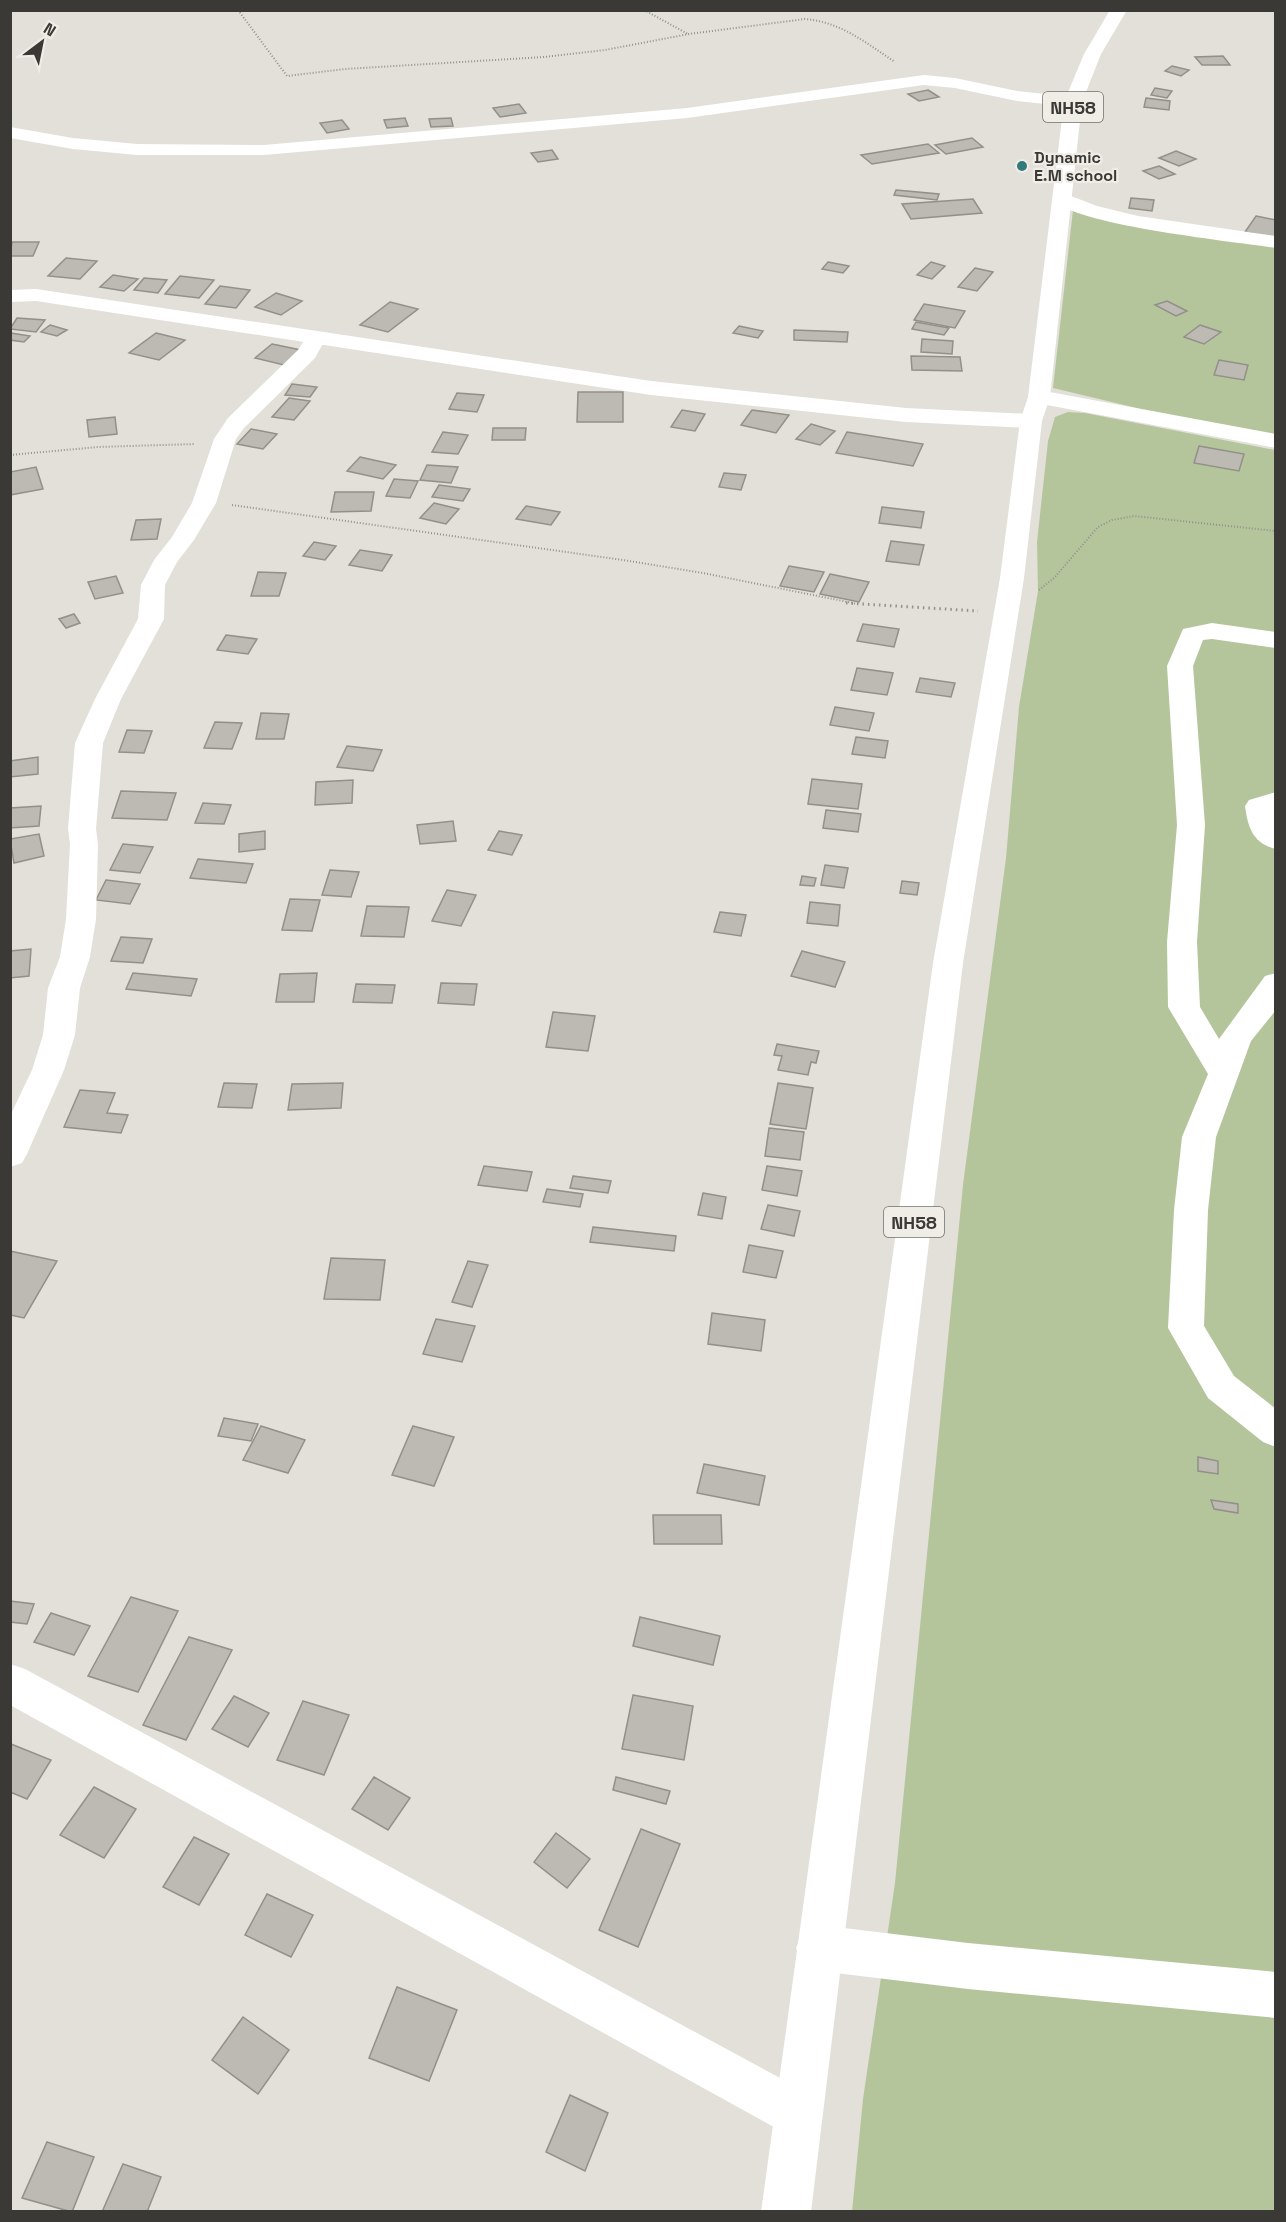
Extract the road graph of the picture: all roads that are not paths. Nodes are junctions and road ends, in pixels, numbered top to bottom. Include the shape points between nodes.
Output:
1 (1119, 10) edge
2 (1074, 102) junction
3 (10, 132) edge
4 (1060, 216) junction
5 (1275, 242) edge
6 (10, 296) edge
7 (315, 338) junction
8 (1035, 409) junction
9 (1275, 441) edge
10 (1275, 640) edge
11 (1275, 801) edge
12 (1275, 840) edge
13 (1275, 984) edge
14 (1224, 1074) junction
15 (10, 1154) edge
16 (1275, 1431) edge
17 (10, 1683) edge
18 (819, 1948) junction
19 (1275, 1995) edge
20 (798, 2114) junction
21 (786, 2211) edge

1 - 2 street, NH58 via 1101,33
2 - 3 street via 924,80 687,113 199,153 48,140
2 - 4 street, NH58
4 - 5 street via 1090,210 1138,222
4 - 8 street, NH58
6 - 7 street via 36,295
7 - 8 street via 651,388 906,415
7 - 15 street via 307,353 236,423 225,439 204,503 153,585 151,619 108,699 90,743 82,829 81,919 75,957 64,988 59,1035 48,1070
8 - 9 street
8 - 18 street, NH58 via 948,963
10 - 14 street via 1212,631 1192,634 1180,666 1191,825 1182,942 1184,1006
11 - 12 street via 1259,806 1263,830
13 - 14 street via 1256,1015 1236,1037
14 - 16 street via 1199,1137 1191,1210 1186,1328 1221,1387
17 - 20 street
18 - 19 street
18 - 20 street, NH58
20 - 21 street, NH58

